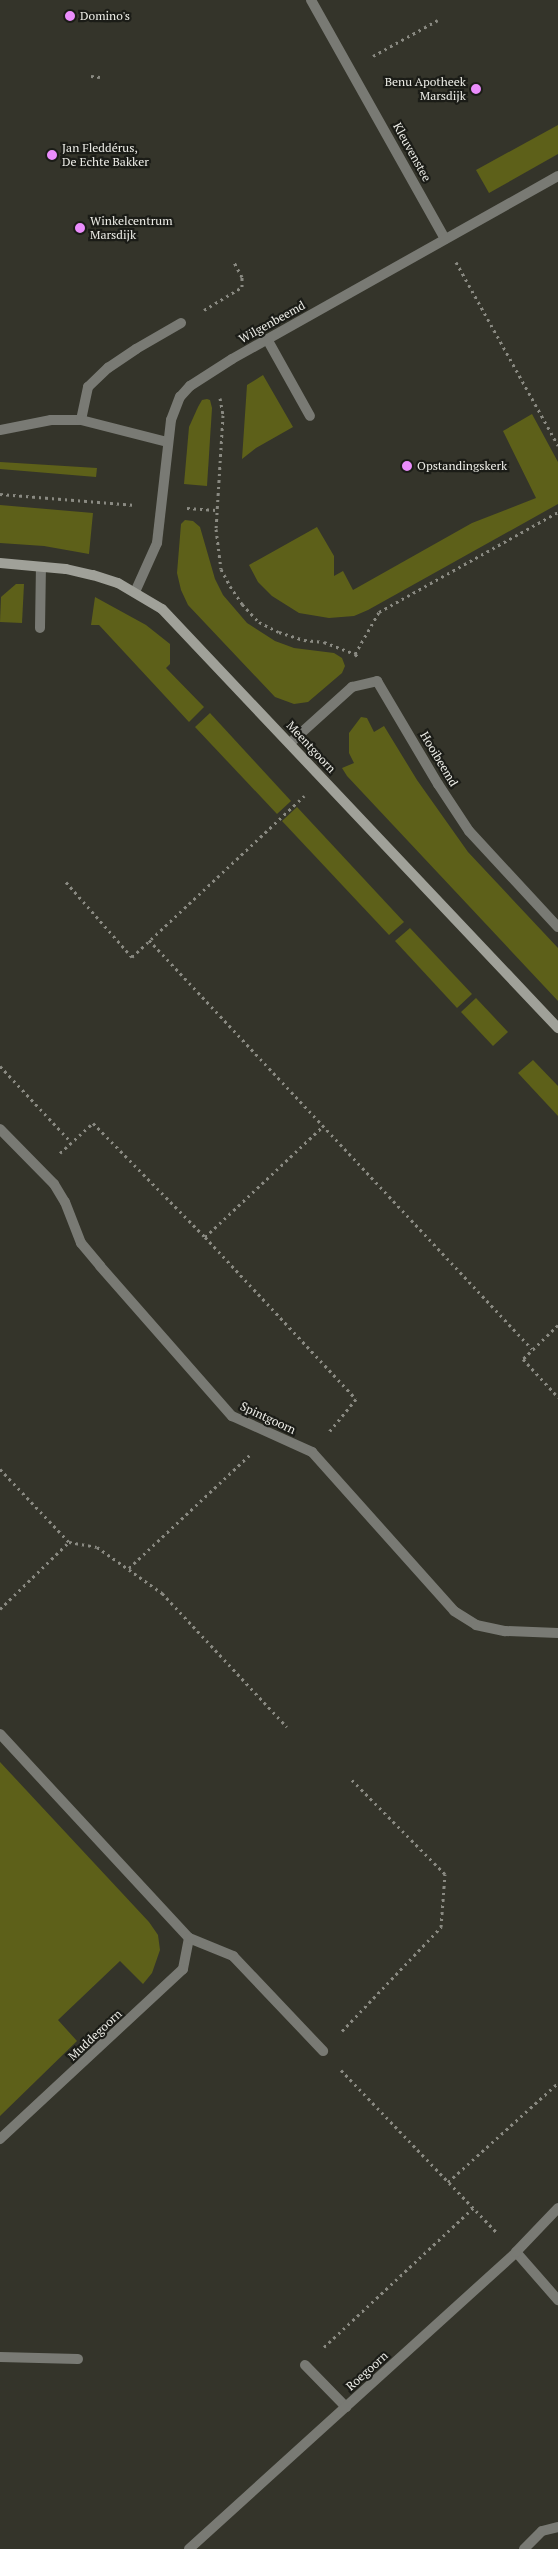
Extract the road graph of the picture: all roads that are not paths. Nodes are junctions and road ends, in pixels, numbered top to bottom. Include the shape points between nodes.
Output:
1 (311, 0) edge
2 (558, 176) edge
3 (445, 239) junction
4 (181, 323) road end
5 (267, 339) junction
6 (310, 416) dead end
7 (81, 420) junction
8 (0, 430) edge
9 (167, 442) junction
10 (0, 563) edge
11 (41, 566) junction
12 (135, 592) junction
13 (40, 628) dead end
14 (290, 743) junction
15 (558, 927) edge
16 (558, 1028) edge
17 (0, 1128) edge
18 (558, 1633) edge
19 (0, 1734) edge
20 (189, 1938) junction
21 (323, 2051) road end
22 (0, 2140) edge
23 (558, 2208) edge
24 (516, 2252) junction
25 (558, 2300) edge
26 (0, 2357) edge
27 (78, 2359) dead end
28 (305, 2365) road end
29 (346, 2407) junction
30 (558, 2527) edge
31 (190, 2549) edge
32 (524, 2549) edge

1 - 3 street, Kleuvenstee
2 - 3 street, Wilgenbeemd
3 - 5 street, Wilgenbeemd
4 - 7 street via 108,368 88,387
5 - 6 street
5 - 9 street, Wilgenbeemd via 208,373 180,397
7 - 8 street via 50,420
7 - 9 street
9 - 12 street, Wilgenbeemd via 157,543
10 - 11 street, Meentgoorn
11 - 12 street, Meentgoorn via 92,575
11 - 13 street
12 - 14 street, Meentgoorn via 162,609
14 - 15 street, Hooibeemd via 352,687 377,681 469,831
14 - 16 street, Meentgoorn
17 - 18 street, Spintgoorn via 41,1170 65,1202 81,1243 232,1416 312,1452 454,1611 476,1625 505,1631
19 - 20 street
20 - 21 street via 233,1956
20 - 22 street, Muddegoorn via 183,1969
23 - 24 street, Roegoorn
24 - 25 street
24 - 29 street, Roegoorn
26 - 27 street
28 - 29 street
29 - 31 street, Roegoorn
30 - 32 street via 542,2531

